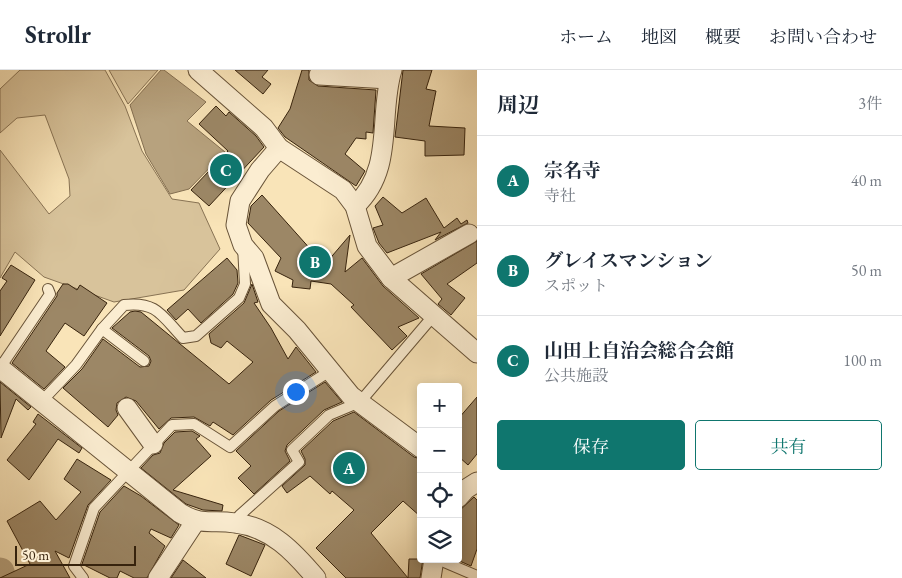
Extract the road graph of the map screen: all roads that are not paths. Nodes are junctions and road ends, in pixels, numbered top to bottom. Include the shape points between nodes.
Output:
1 (198, 70) edge
2 (390, 74) edge
3 (320, 75) dead end
4 (279, 148) junction
5 (355, 206) junction
6 (469, 234) dead end
7 (243, 244) junction
8 (392, 278) junction
9 (48, 289) dead end
10 (434, 315) junction
11 (102, 329) junction
12 (477, 352) edge
13 (144, 361) dead end
14 (0, 368) edge
15 (330, 372) junction
16 (41, 402) junction
17 (360, 402) junction
18 (127, 408) dead end
19 (153, 444) junction
20 (417, 445) edge
21 (128, 469) junction
22 (195, 522) junction
23 (234, 522) junction
24 (435, 563) edge
25 (446, 563) edge
26 (477, 576) edge
27 (83, 578) edge
28 (158, 578) edge
29 (316, 578) edge
30 (431, 578) edge

1 - 4 street via 264,128
2 - 3 street
2 - 5 street via 382,158 367,195
4 - 5 street via 343,190
4 - 7 street via 240,201 236,224
5 - 8 street via 367,246
6 - 8 street
7 - 11 lane via 245,284 239,298 196,336 183,338 156,309 140,303 124,305
7 - 15 street via 254,258 271,304 297,330
8 - 10 street
9 - 14 lane via 50,294
10 - 12 street
10 - 17 lane
11 - 13 lane
11 - 16 lane via 76,365
14 - 16 street
15 - 17 street
15 - 19 lane via 275,406 230,447 194,424 172,425
16 - 21 street
17 - 20 street
17 - 23 lane via 330,415 292,450 299,462
18 - 19 street
19 - 21 lane
21 - 22 street
21 - 27 lane via 94,508 74,566
22 - 23 street
22 - 28 street
23 - 29 street via 274,536
24 - 30 street
25 - 26 lane

